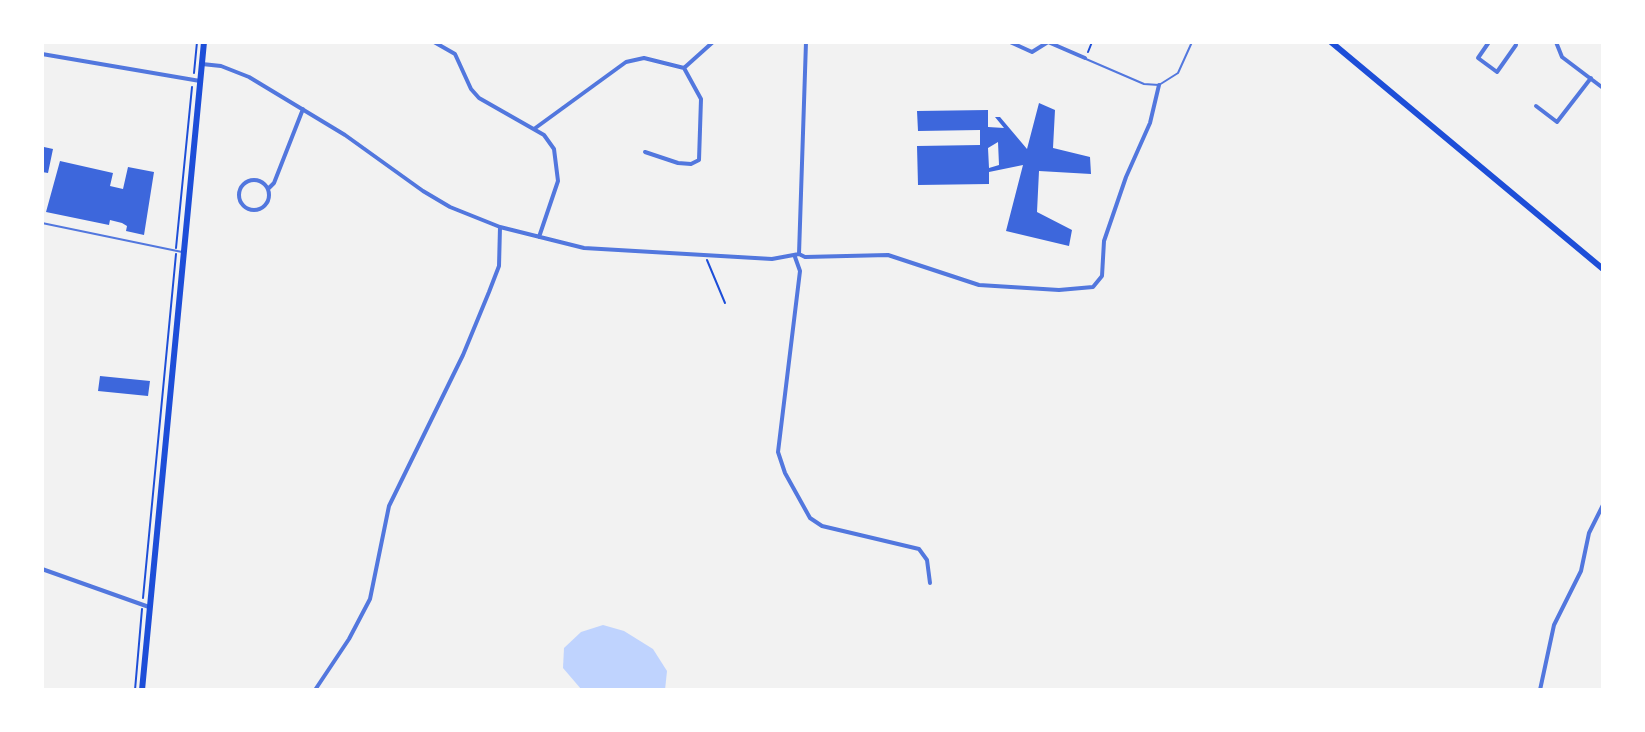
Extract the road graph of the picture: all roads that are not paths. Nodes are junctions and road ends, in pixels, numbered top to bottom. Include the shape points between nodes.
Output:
1 (204, 42) edge
2 (434, 42) edge
3 (713, 42) edge
4 (806, 42) edge
5 (1010, 42) edge
6 (1192, 42) edge
7 (1331, 42) edge
8 (1489, 42) edge
9 (1556, 42) edge
10 (1515, 43) edge
11 (42, 54) edge
12 (1086, 57) joint
13 (202, 64) junction
14 (684, 68) junction
15 (1591, 78) junction
16 (196, 80) junction
17 (1159, 85) junction
18 (1603, 88) edge
19 (1536, 106) dead end
20 (303, 109) junction
21 (534, 129) junction
22 (645, 152) dead end
23 (268, 189) junction
24 (42, 223) edge
25 (500, 227) junction
26 (539, 237) junction
27 (180, 252) junction
28 (797, 256) junction
29 (1603, 269) edge
30 (1603, 505) edge
31 (42, 569) edge
32 (930, 583) dead end
33 (146, 607) junction
34 (142, 690) edge
35 (315, 690) edge
36 (1540, 690) edge

1 - 13 main road
2 - 21 street via 455,54 479,98
3 - 14 street
4 - 28 street
5 - 12 street via 1032,52 1048,42
6 - 17 lane via 1178,73
7 - 29 main road
8 - 10 street via 1478,58 1497,72
9 - 15 street via 1562,57
11 - 16 street
12 - 17 lane via 1144,84
13 - 16 main road
13 - 20 street via 237,71
14 - 21 street via 644,58 626,62
14 - 22 street via 701,99 699,160 678,163
15 - 18 street
15 - 19 street via 1557,122
16 - 27 main road
17 - 28 street via 1150,123 1104,241 1102,276 1093,287 979,285 881,254
20 - 23 street
20 - 25 street via 423,191
21 - 26 street via 550,141 558,170
23 - 23 street via 249,180 239,190 240,200 259,209 268,199
24 - 27 lane
25 - 26 street
25 - 35 street via 499,266 489,292 389,506 370,599
26 - 28 street via 584,248
27 - 33 main road
28 - 32 street via 800,271 778,452 785,473 810,518 822,526 919,549 927,560
30 - 36 street via 1589,533 1581,571 1554,625
31 - 33 street
33 - 34 main road

